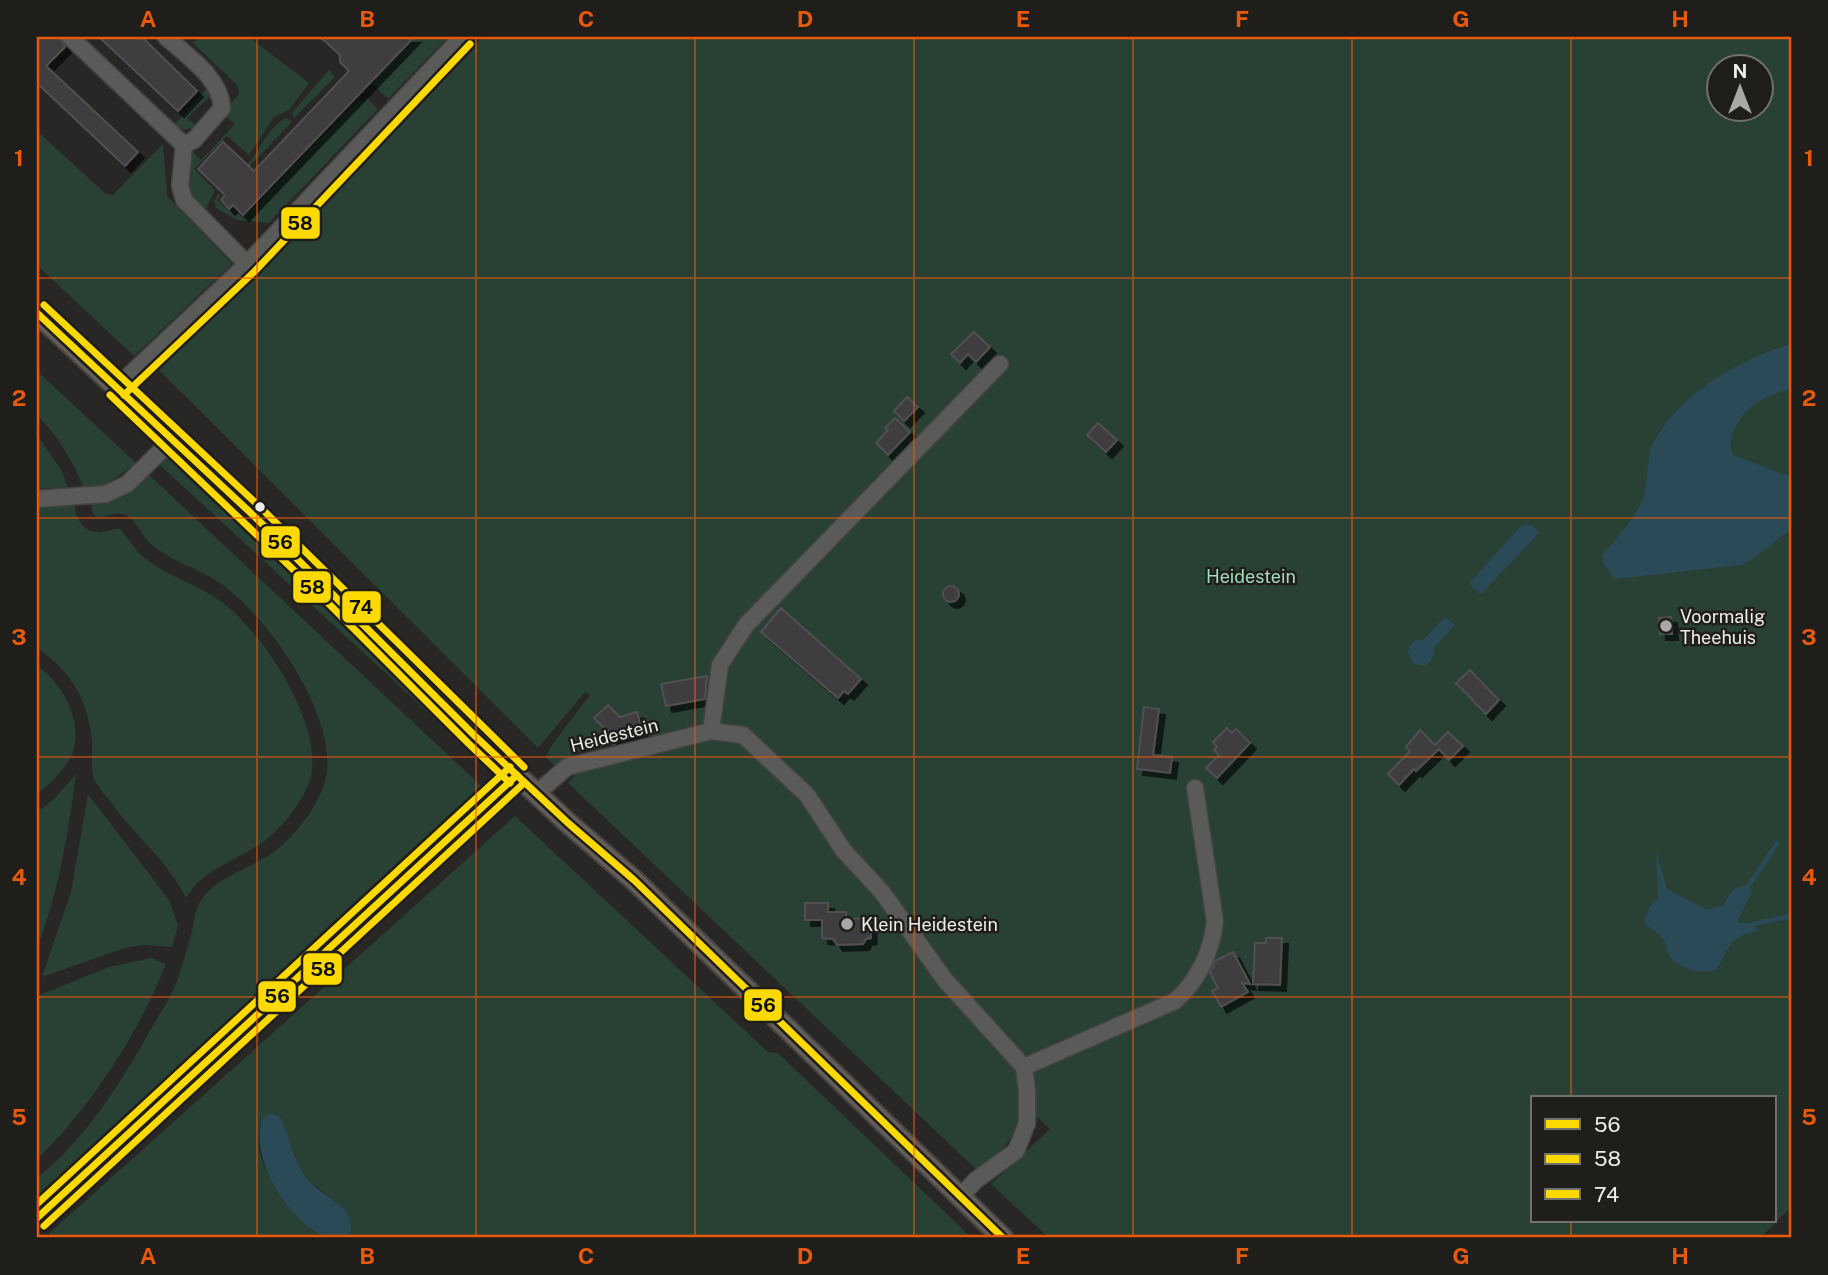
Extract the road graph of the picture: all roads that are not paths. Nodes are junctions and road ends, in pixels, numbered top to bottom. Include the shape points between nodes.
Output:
1 (70, 37) edge
2 (166, 37) edge
3 (461, 37) edge
4 (184, 145) junction
5 (247, 264) junction
6 (37, 313) edge
7 (1000, 364) dead end
8 (117, 387) junction
9 (172, 440) junction
10 (37, 499) edge
11 (710, 731) junction
12 (517, 775) junction
13 (1195, 788) dead end
14 (537, 793) junction
15 (1024, 1067) junction
16 (960, 1196) junction
17 (37, 1218) edge
18 (1003, 1238) edge

1 - 4 street
2 - 4 street via 222,95 222,108
3 - 5 street
4 - 5 street via 180,186 184,200
5 - 8 street
6 - 8 main road
7 - 11 street via 746,625 720,665
8 - 9 main road
9 - 10 street via 127,484 106,494
9 - 12 main road
11 - 14 street, Heidestein via 567,767
11 - 15 street, Heidestein via 743,735 807,795 844,851 882,892 945,980
12 - 14 main road
12 - 17 street
13 - 15 street via 1215,921 1214,937 1196,978 1175,1001
14 - 16 main road via 634,880
15 - 16 street via 1027,1123 1016,1150
16 - 18 main road

